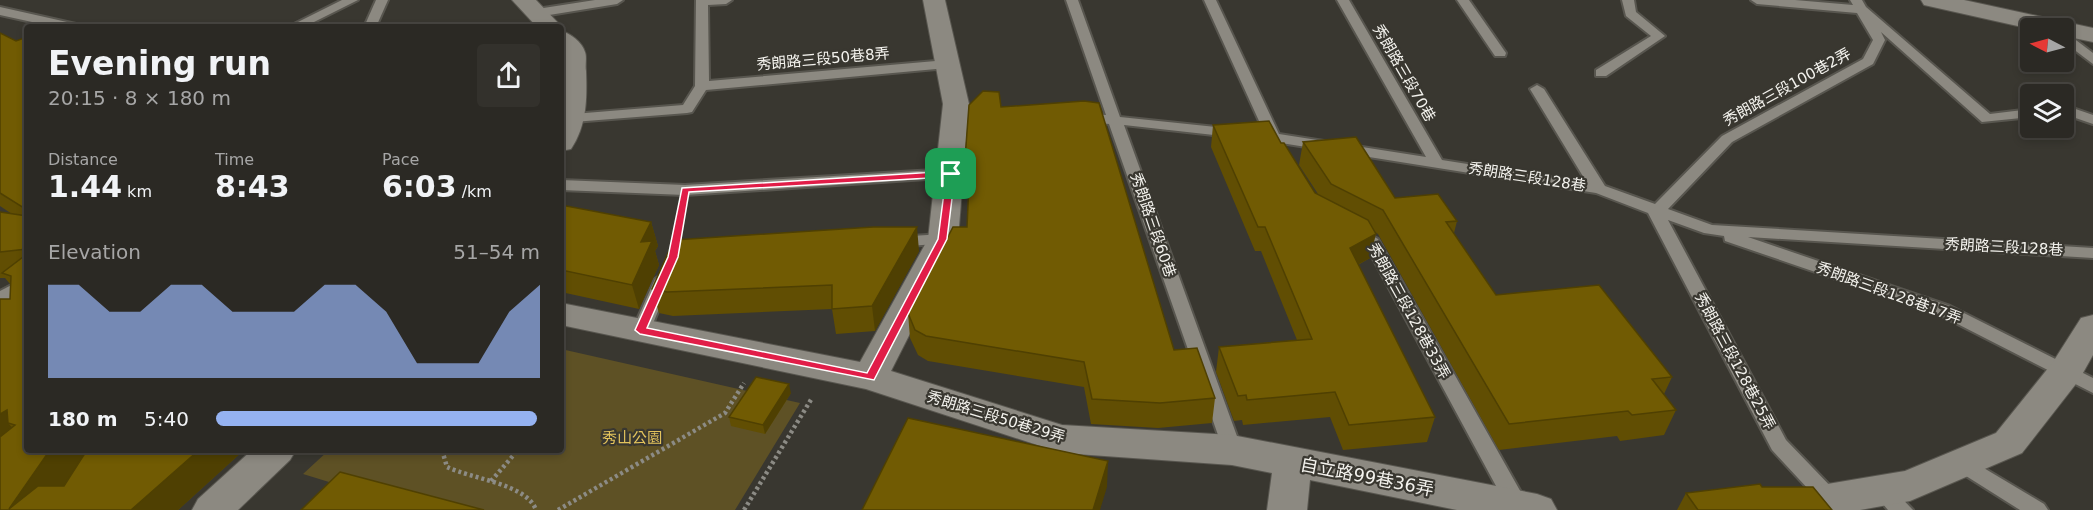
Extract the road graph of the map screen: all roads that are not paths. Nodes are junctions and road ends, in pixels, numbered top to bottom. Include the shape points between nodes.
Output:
1 (352, 0) edge
2 (382, 0) edge
3 (617, 0) edge
4 (726, 0) edge
5 (934, 0) edge
6 (1072, 0) edge
7 (1210, 0) edge
8 (1343, 0) edge
9 (1463, 0) edge
10 (1628, 0) edge
11 (1757, 0) edge
12 (1932, 0) edge
13 (702, 1) edge
14 (1859, 5) edge
15 (0, 11) edge
16 (536, 13) edge
17 (2020, 21) edge
18 (58, 24) edge
19 (300, 24) edge
20 (371, 24) edge
21 (2074, 32) edge
22 (2093, 35) edge
23 (2074, 44) edge
24 (565, 48) edge
25 (1500, 53) dead end
26 (2093, 60) edge
27 (947, 64) junction
28 (1600, 73) dead end
29 (702, 86) junction
30 (1538, 89) dead end
31 (2074, 113) edge
32 (2020, 114) edge
33 (1070, 116) edge
34 (1116, 120) junction
35 (2093, 120) edge
36 (564, 127) edge
37 (1272, 137) junction
38 (1283, 155) edge
39 (1437, 163) junction
40 (951, 174) junction
41 (564, 185) edge
42 (1599, 189) junction
43 (1656, 212) junction
44 (1339, 222) edge
45 (1710, 230) junction
46 (943, 239) junction
47 (884, 243) edge
48 (2093, 253) edge
49 (673, 257) edge
50 (24, 285) edge
51 (0, 299) edge
52 (0, 309) edge
53 (24, 310) edge
54 (564, 315) edge
55 (2093, 326) edge
56 (640, 330) junction
57 (870, 377) junction
58 (2079, 378) edge
59 (1232, 450) junction
60 (274, 453) edge
61 (1293, 462) junction
62 (1962, 463) junction
63 (1830, 499) junction
64 (1891, 500) edge
65 (1525, 509) edge
66 (212, 510) edge
67 (1287, 510) edge
68 (1767, 510) edge
69 (2037, 510) edge

1 - 19 lane
2 - 20 lane
3 - 16 lane
4 - 13 lane
5 - 27 street
6 - 34 lane, 秀朗路三段60巷
7 - 37 lane
8 - 39 lane, 秀朗路三段70巷
9 - 25 lane
10 - 28 lane via 1630,13 1659,36
11 - 14 lane
12 - 17 street
13 - 29 lane
14 - 32 lane via 1987,119
14 - 43 lane, 秀朗路三段100巷2弄 via 1879,40 1868,61 1726,139
15 - 18 lane
21 - 22 street
23 - 26 lane
24 - 36 street
27 - 29 lane, 秀朗路三段50巷8弄
27 - 40 street via 962,105
29 - 36 lane via 687,109
30 - 42 lane
31 - 35 lane
33 - 34 lane, 秀朗路三段128巷
34 - 37 lane, 秀朗路三段128巷
34 - 59 lane, 秀朗路三段60巷
37 - 38 lane
37 - 39 lane, 秀朗路三段128巷
39 - 42 lane, 秀朗路三段128巷
40 - 41 lane via 685,189
40 - 46 street
42 - 43 lane, 秀朗路三段128巷
43 - 45 lane, 秀朗路三段128巷
43 - 63 lane, 秀朗路三段128巷25弄 via 1779,445
44 - 65 lane, 秀朗路三段128巷33弄 via 1370,239
45 - 48 lane, 秀朗路三段128巷
45 - 58 lane, 秀朗路三段128巷17弄 via 1944,310
46 - 47 lane
46 - 57 street
49 - 56 lane
50 - 51 lane
52 - 53 street
54 - 56 street, 秀朗路三段50巷29弄
55 - 58 street
56 - 57 street, 秀朗路三段50巷29弄
57 - 59 street, 秀朗路三段50巷29弄 via 1062,439
58 - 62 street via 2009,443
59 - 61 street, 自立路99巷36弄
60 - 66 street
61 - 65 street, 自立路99巷36弄
61 - 67 street
62 - 64 street via 1910,486
62 - 69 lane
63 - 64 street
63 - 68 street

